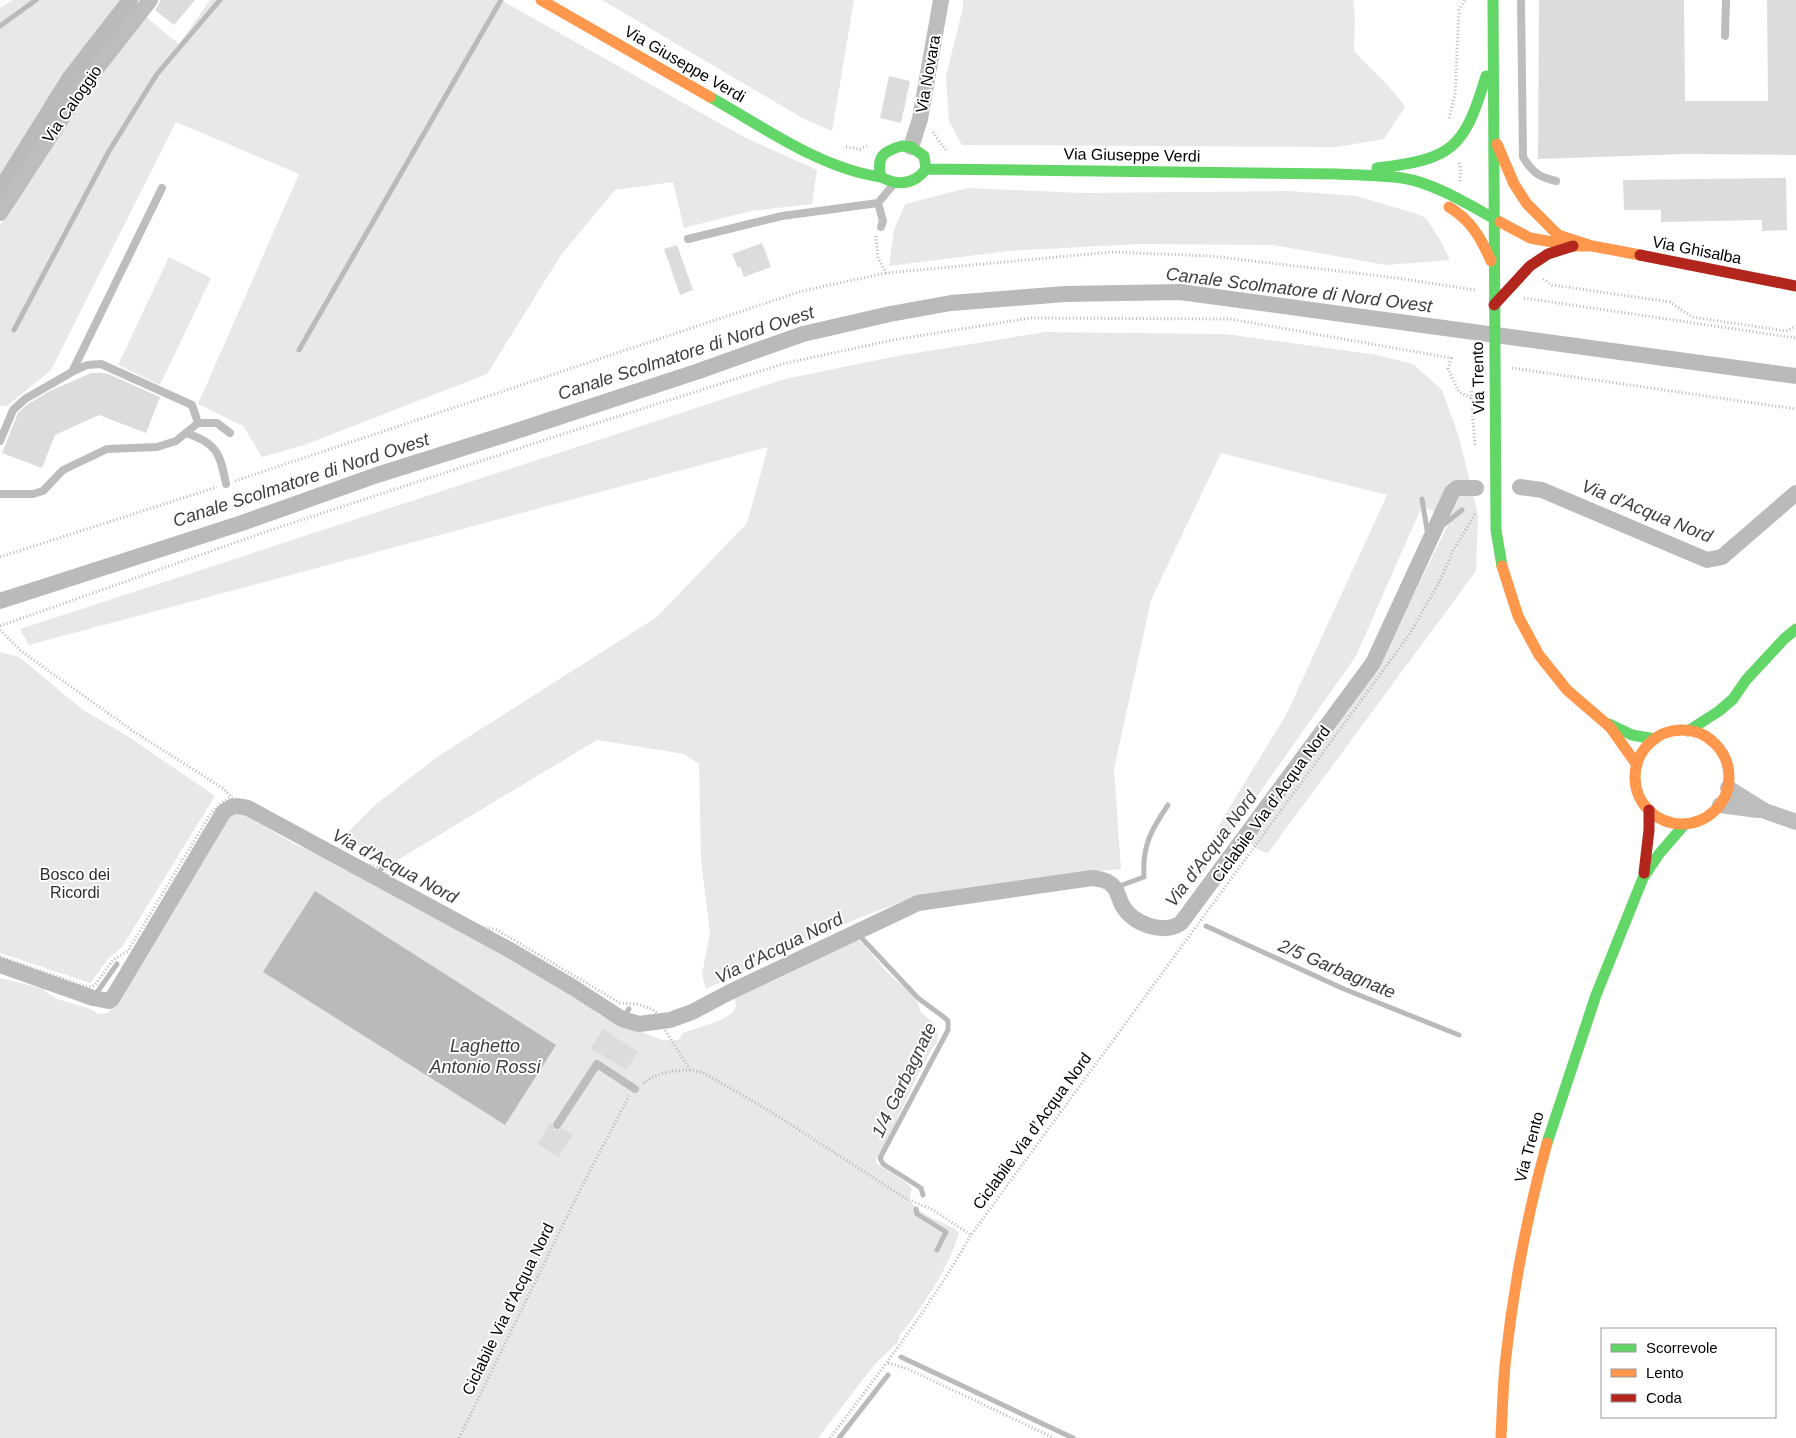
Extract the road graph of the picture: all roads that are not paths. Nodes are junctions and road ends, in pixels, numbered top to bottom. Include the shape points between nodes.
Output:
1 (150, 0) edge
2 (541, 0) edge
3 (941, 0) edge
4 (1493, 0) edge
5 (1521, 0) edge
6 (1726, 0) edge
7 (1725, 36) dead end
8 (1493, 54) junction
9 (1494, 136) junction
10 (911, 147) junction
11 (814, 154) junction
12 (858, 161) dead end
13 (1389, 166) junction
14 (926, 169) junction
15 (1423, 171) dead end
16 (1337, 174) junction
17 (881, 177) junction
18 (1556, 181) dead end
19 (894, 184) junction
20 (162, 188) dead end
21 (1489, 199) junction
22 (878, 203) junction
23 (1510, 209) dead end
24 (0, 213) edge
25 (1526, 218) dead end
26 (1494, 219) junction
27 (882, 224) road end
28 (1558, 235) junction
29 (688, 239) dead end
30 (1574, 246) junction
31 (1592, 246) junction
32 (1494, 268) junction
33 (1796, 286) edge
34 (1494, 306) junction
35 (72, 372) junction
36 (198, 423) junction
37 (186, 432) junction
38 (230, 433) dead end
39 (0, 442) edge
40 (226, 484) road end
41 (0, 494) edge
42 (1796, 629) edge
43 (1733, 699) junction
44 (1604, 721) junction
45 (1688, 731) junction
46 (1655, 739) junction
47 (1718, 748) junction
48 (1637, 765) junction
49 (1728, 788) junction
50 (1720, 805) junction
51 (1649, 810) junction
52 (1765, 811) junction
53 (1796, 822) edge
54 (1686, 824) junction
55 (1643, 878) junction
56 (635, 1089) road end
57 (557, 1125) dead end
58 (1501, 1438) edge

1 - 24 street, Via Caloggio via 82,87
2 - 11 street, Via Giuseppe Verdi
3 - 10 street, Via Novara via 920,119
4 - 8 street, Via Trento
5 - 18 lane via 1523,157 1531,170
6 - 7 lane
8 - 9 street, Via Trento
8 - 13 street, Via Giuseppe Verdi via 1475,112 1459,138 1432,158
9 - 21 street, Via Trento
9 - 28 street, Via Ghisalba via 1522,197
10 - 14 street via 924,156
10 - 17 street via 891,148 884,152 876,160
11 - 12 street, Via Giuseppe Verdi
11 - 17 street, Via Giuseppe Verdi
13 - 15 street, Via Giuseppe Verdi
13 - 16 street, Via Giuseppe Verdi
14 - 16 street, Via Giuseppe Verdi
14 - 19 street via 916,180
16 - 26 street, Via Giuseppe Verdi via 1403,178 1431,187
16 - 32 street, Via Giuseppe Verdi via 1394,183 1462,214 1482,242
17 - 19 street
19 - 22 lane
20 - 35 lane
21 - 23 street
21 - 26 street, Via Trento
22 - 27 lane
22 - 29 lane via 782,216
25 - 28 street, Via Ghisalba
26 - 30 street, Via Ghisalba via 1530,238
26 - 32 street, Via Trento
28 - 31 street, Via Ghisalba
30 - 31 street, Via Ghisalba
30 - 34 street, Via Ghisalba via 1548,254 1530,266
31 - 33 street, Via Ghisalba
32 - 34 street, Via Trento
34 - 44 street, Via Trento via 1496,530 1506,585 1526,634 1548,668 1568,691
35 - 36 lane via 86,365 101,364 192,405
35 - 39 lane via 25,399 13,410
36 - 37 lane
36 - 38 lane via 217,424
37 - 40 lane via 213,446
37 - 41 lane via 176,441 158,447 107,448 63,470 43,491
42 - 43 street via 1746,680
43 - 45 street
43 - 47 street
44 - 46 street, Via Trento via 1632,735
44 - 48 street, Via Trento
45 - 46 street, Via Trento via 1667,733
45 - 47 street via 1708,738
46 - 48 street via 1644,749
47 - 49 street, Via Trento via 1726,760
48 - 51 street via 1638,794
49 - 50 street, Via Trento
49 - 52 street
50 - 52 street
50 - 54 street, Via Trento via 1705,818
51 - 54 street via 1665,821
51 - 55 street, Via Trento
52 - 53 street
54 - 55 street, Via Trento
55 - 58 street, Via Trento via 1596,995 1542,1159 1514,1292
56 - 57 lane via 597,1064

